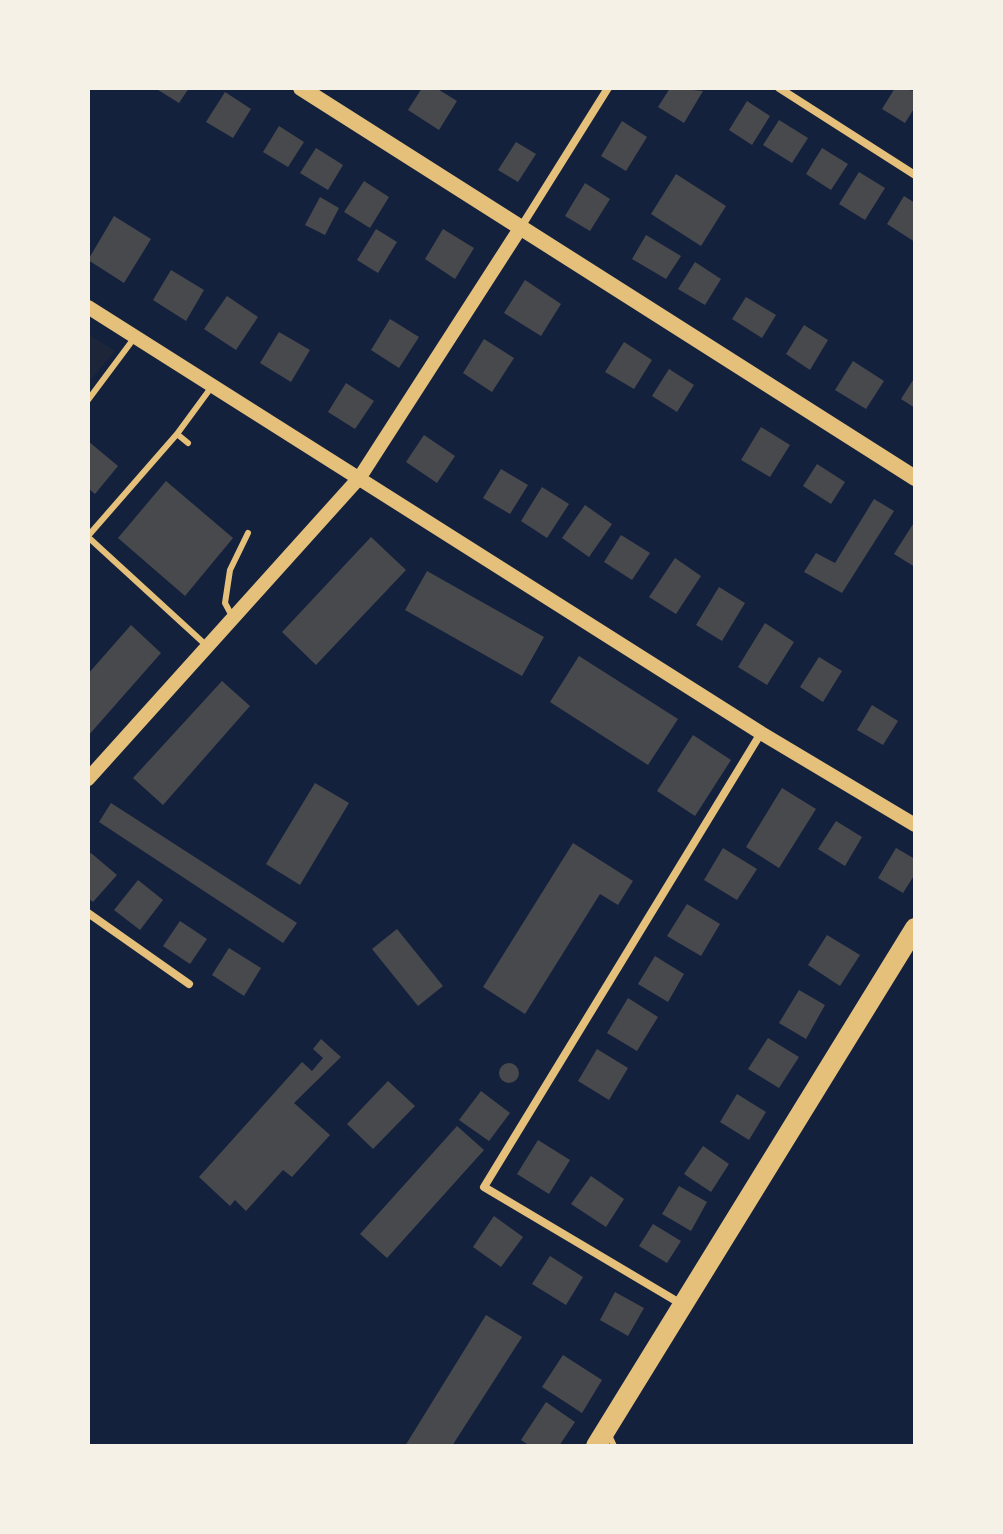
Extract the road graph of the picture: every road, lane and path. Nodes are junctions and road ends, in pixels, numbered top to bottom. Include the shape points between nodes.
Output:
1 (301, 88) edge
2 (608, 88) edge
3 (779, 88) edge
4 (915, 175) edge
5 (521, 227) junction
6 (88, 307) edge
7 (135, 337) junction
8 (213, 385) junction
9 (88, 400) edge
10 (177, 434) junction
11 (188, 443) dead end
12 (360, 477) junction
13 (915, 478) edge
14 (248, 533) dead end
15 (88, 536) edge
16 (234, 619) junction
17 (209, 648) junction
18 (761, 733) junction
19 (89, 775) edge
20 (915, 825) edge
21 (88, 913) edge
22 (915, 928) edge
23 (189, 984) dead end
24 (683, 1305) junction
25 (605, 1441) edge

1 - 5 main road
2 - 5 street
3 - 4 street
5 - 12 street
5 - 13 main road
6 - 7 street
7 - 8 street
7 - 9 lane
8 - 10 lane
8 - 12 street
10 - 11 lane
10 - 15 lane
12 - 16 street
12 - 18 street
14 - 16 lane via 230,570 225,603
15 - 17 lane
16 - 17 street
17 - 19 street
18 - 20 street
18 - 24 street via 484,1187
21 - 23 street
22 - 24 main road
24 - 25 main road

